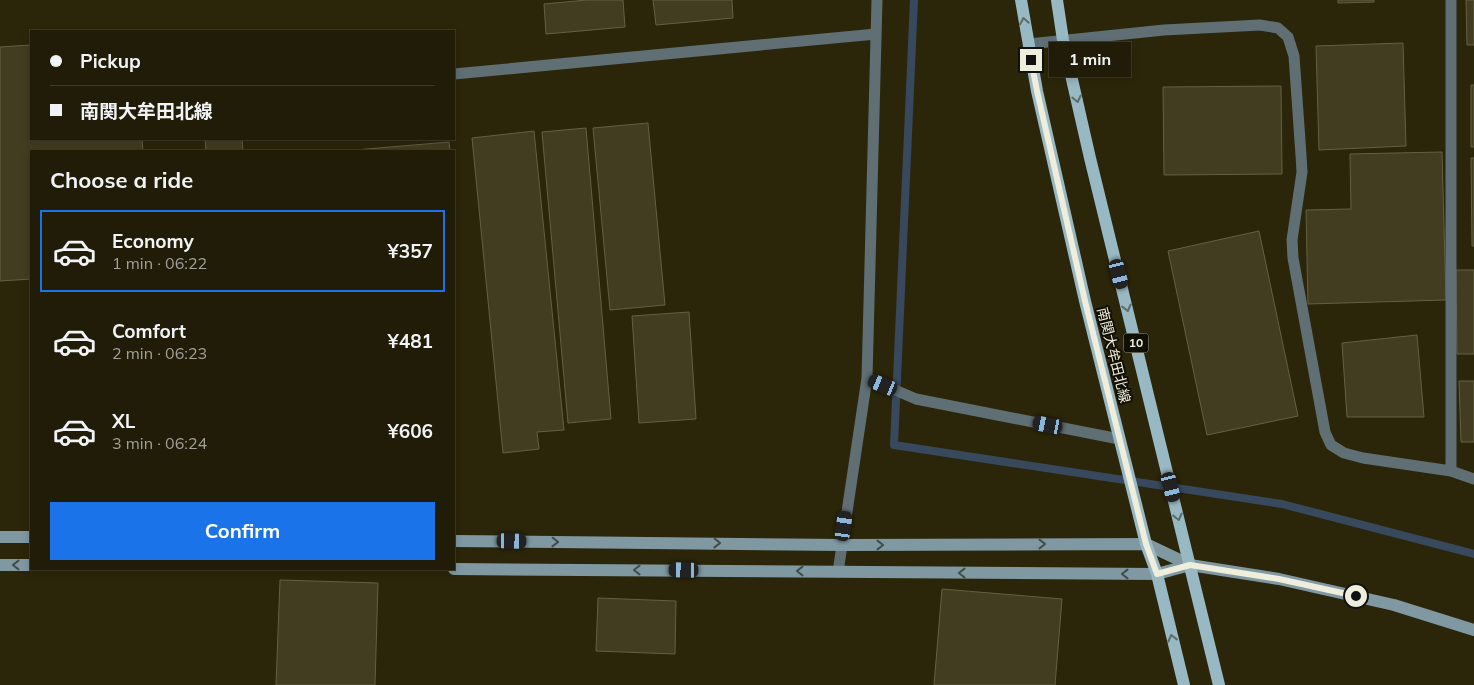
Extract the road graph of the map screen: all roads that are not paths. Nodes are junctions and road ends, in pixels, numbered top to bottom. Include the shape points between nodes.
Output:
1 (877, 0) edge
2 (1021, 0) edge
3 (1057, 0) edge
4 (1450, 0) edge
5 (876, 34) junction
6 (1063, 40) junction
7 (1028, 44) junction
8 (455, 74) edge
9 (866, 378) junction
10 (1119, 439) junction
11 (1450, 471) junction
12 (1474, 479) edge
13 (0, 537) edge
14 (30, 537) edge
15 (455, 541) edge
16 (1146, 544) junction
17 (842, 545) junction
18 (0, 565) edge
19 (30, 565) edge
20 (1190, 565) junction
21 (455, 569) edge
22 (838, 572) junction
23 (1157, 574) junction
24 (1474, 630) edge
25 (1184, 685) edge
26 (1219, 685) edge

1 - 5 lane
7 -> 2 main road, 南関大牟田北線
3 - 6 main road, 南関大牟田北線 / 10
4 - 11 lane
5 - 8 lane
5 - 9 lane
6 - 7 lane
6 - 11 lane via 1260,25 1278,28 1288,37 1294,56 1302,172 1292,258 1325,432 1331,445 1344,453
6 -> 20 main road, 南関大牟田北線 / 10
7 - 10 main road, 南関大牟田北線
9 - 10 lane via 916,398
9 - 17 lane
10 - 16 main road, 南関大牟田北線
11 - 12 lane
13 - 14 street
15 -> 17 street
17 -> 16 street
16 - 20 street
16 - 23 main road, 南関大牟田北線
17 - 22 lane
19 -> 18 street
20 - 23 street
20 - 24 street via 1279,579 1385,603
20 - 26 main road, 南関大牟田北線 / 10
22 -> 21 street
23 -> 22 street
25 -> 23 main road, 南関大牟田北線

